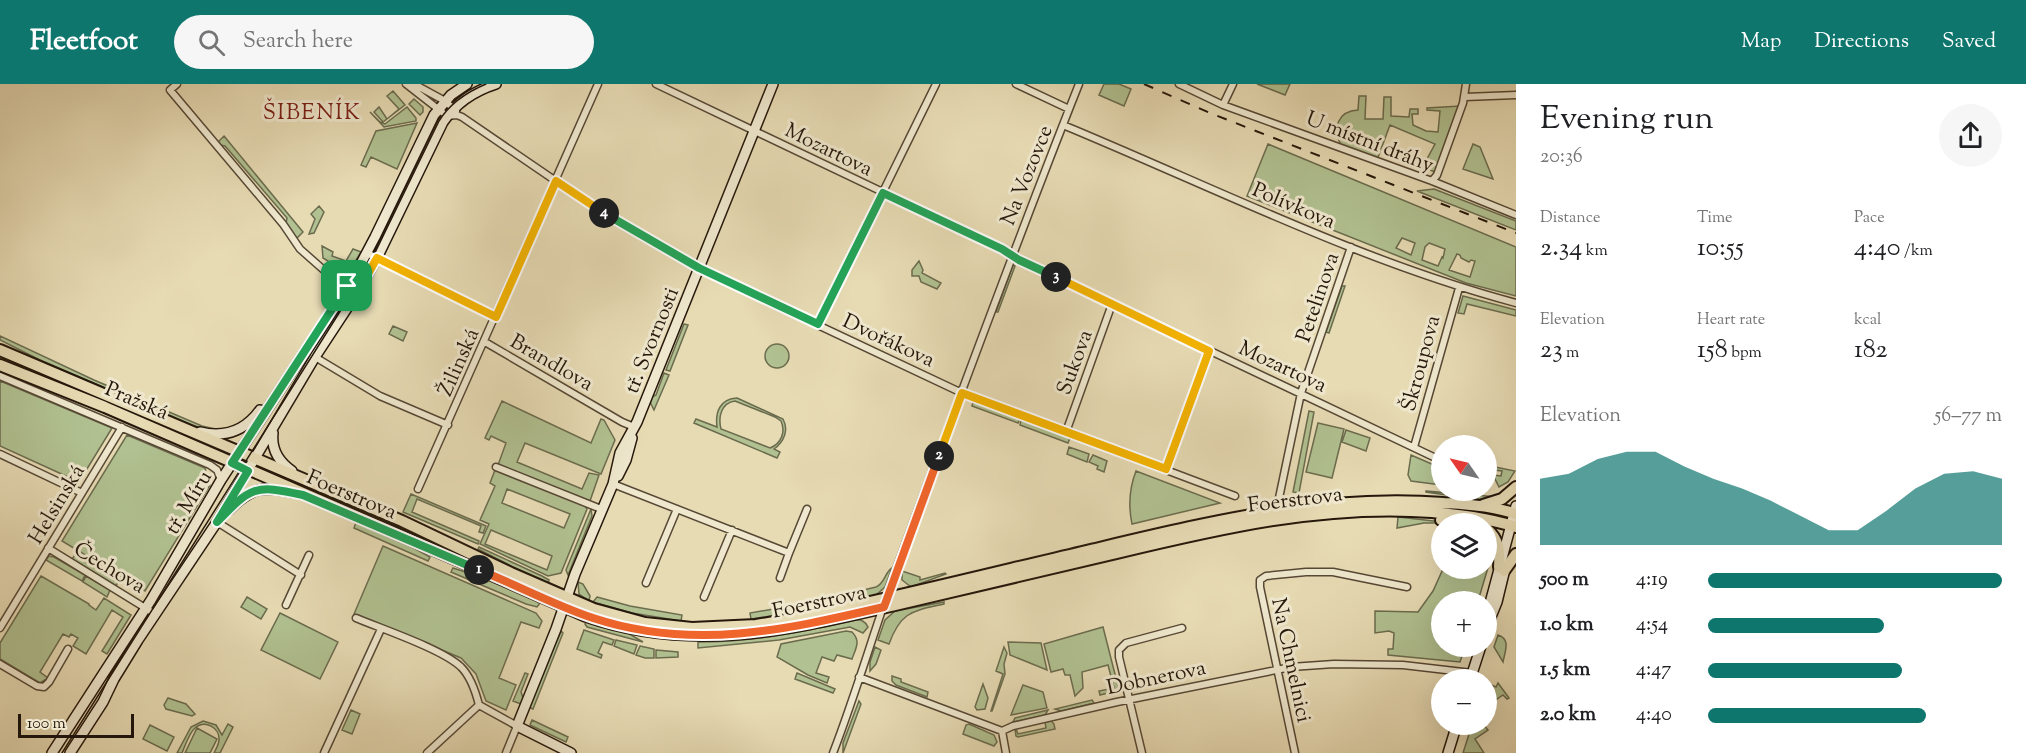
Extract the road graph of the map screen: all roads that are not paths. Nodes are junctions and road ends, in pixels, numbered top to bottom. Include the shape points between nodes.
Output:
1 (177, 84) edge
2 (406, 84) edge
3 (414, 84) edge
4 (467, 84) edge
5 (496, 84) edge
6 (598, 84) edge
7 (656, 84) edge
8 (773, 84) edge
9 (936, 84) edge
10 (1016, 84) edge
11 (1079, 84) edge
12 (1179, 84) edge
13 (1233, 84) edge
14 (1466, 84) edge
15 (455, 87) edge
16 (1516, 95) edge
17 (1464, 100) junction
18 (445, 101) junction
19 (1223, 105) junction
20 (438, 109) junction
21 (1070, 109) junction
22 (453, 113) junction
23 (1062, 127) junction
24 (754, 132) junction
25 (556, 181) junction
26 (1432, 181) junction
27 (883, 193) junction
28 (1516, 215) edge
29 (1351, 247) junction
30 (367, 253) junction
31 (1012, 255) junction
32 (377, 258) junction
33 (699, 268) junction
34 (347, 286) junction
35 (1459, 288) junction
36 (357, 293) junction
37 (1516, 303) edge
38 (1112, 304) junction
39 (496, 317) junction
40 (818, 324) junction
41 (485, 342) junction
42 (0, 348) edge
43 (1209, 351) junction
44 (301, 355) junction
45 (315, 357) junction
46 (0, 365) edge
47 (0, 376) edge
48 (962, 393) junction
49 (1301, 393) junction
50 (276, 423) junction
51 (448, 425) junction
52 (122, 427) junction
53 (634, 427) junction
54 (186, 428) junction
55 (1066, 432) junction
56 (1414, 447) junction
57 (0, 454) edge
58 (247, 455) junction
59 (1431, 456) edge
60 (232, 463) junction
61 (496, 467) dead end
62 (1166, 469) junction
63 (253, 473) junction
64 (221, 480) junction
65 (613, 484) junction
66 (315, 485) junction
67 (1516, 487) edge
68 (418, 489) dead end
69 (82, 493) junction
70 (303, 495) junction
71 (1235, 496) dead end
72 (1279, 498) dead end
73 (1480, 506) junction
74 (601, 509) junction
75 (677, 509) junction
76 (807, 509) dead end
77 (1413, 511) junction
78 (1515, 511) edge
79 (1431, 517) edge
80 (217, 522) junction
81 (1515, 526) edge
82 (732, 530) junction
83 (1497, 542) edge
84 (48, 548) junction
85 (789, 553) junction
86 (1516, 554) edge
87 (309, 555) dead end
88 (1502, 569) junction
89 (300, 575) junction
90 (780, 578) dead end
91 (646, 584) dead end
92 (1407, 587) dead end
93 (1495, 591) edge
94 (1497, 596) edge
95 (704, 597) dead end
96 (565, 602) junction
97 (886, 602) junction
98 (286, 605) dead end
99 (146, 608) junction
100 (155, 614) junction
101 (356, 618) dead end
102 (0, 628) edge
103 (1182, 628) dead end
104 (381, 629) junction
105 (68, 649) dead end
106 (0, 664) edge
107 (1277, 669) junction
108 (1431, 670) edge
109 (859, 678) junction
110 (1128, 700) junction
111 (479, 705) junction
112 (517, 726) junction
113 (1002, 731) junction
114 (1454, 735) edge
115 (52, 753) edge
116 (70, 753) edge
117 (324, 753) edge
118 (427, 753) edge
119 (506, 753) edge
120 (571, 753) edge
121 (833, 753) edge
122 (1006, 753) edge
123 (1142, 753) edge
124 (1294, 753) edge
125 (1448, 753) edge

1 - 34 street via 170,90 300,249
2 - 20 street
3 - 18 street
4 - 15 main road, tř. Míru
5 - 22 main road via 474,93
6 - 25 street, Žilinská
7 - 24 street, Mozartova
8 - 24 main road, tř. Svornosti
9 - 27 street
10 - 21 street
11 - 21 street, Na Vozovce
12 - 19 street, U místní dráhy
13 - 19 street
14 - 17 street
15 - 18 main road, tř. Míru
16 - 17 street
17 - 26 street
18 - 20 main road, tř. Míru
18 - 22 street
19 - 26 street, U místní dráhy
20 - 22 street
20 - 30 main road, tř. Míru
21 - 23 street, Na Vozovce
22 - 25 street, Dvořákova
22 - 32 main road, tř. Míru via 437,132
23 - 29 street, Polívkova
23 - 31 street, Na Vozovce
24 - 27 street, Mozartova
24 - 33 main road, tř. Svornosti
25 - 33 street, Dvořákova via 624,226
25 - 39 street, Žilinská
26 - 28 street, U místní dráhy
27 - 31 street, Mozartova
27 - 40 street
29 - 35 street, Polívkova
29 - 49 street, Petelinova
30 - 32 street
30 - 34 main road, tř. Míru
31 - 38 street, Mozartova
31 - 48 street, Na Vozovce
32 - 36 main road, tř. Míru
32 - 39 street
33 - 40 street, Dvořákova
33 - 53 main road, tř. Svornosti
34 - 36 street
34 - 44 main road, tř. Míru
35 - 37 street, Polívkova
35 - 56 street, Škroupova
36 - 45 main road, tř. Míru
38 - 43 street, Mozartova
38 - 55 street, Sukova
39 - 41 street, Žilinská
40 - 48 street, Dvořákova
41 - 51 street, Žilinská
41 - 53 street, Brandlova
42 - 54 main road, Pražská
43 - 49 street, Mozartova
43 - 62 street
44 - 54 main road via 245,427 216,434
44 - 58 main road, tř. Míru
45 - 50 main road, tř. Míru
45 - 51 street via 380,396
46 - 60 main road, Pražská
47 - 52 street, Pražská
48 - 55 street, Dvořákova
48 - 97 street, Na Vozovce
49 - 56 street, Mozartova
49 - 72 street, Petelinova
50 - 58 main road, tř. Míru
50 - 66 main road via 272,441 277,457
51 - 68 street, Žilinská
52 - 64 street, Pražská via 212,466
52 - 69 street, Helsinská
53 - 65 main road, tř. Svornosti via 620,453
54 - 58 main road, Pražská
55 - 62 street, Dvořákova
56 - 59 street, Mozartova
57 - 69 street
58 - 60 main road, tř. Míru
58 - 63 main road, tř. Míru
58 - 66 main road, Foerstrova
60 - 63 main road, Pražská
60 - 64 main road, tř. Míru
61 - 74 street
62 - 71 street, Dvořákova
63 - 70 main road, Foerstrova
63 - 80 main road, tř. Míru
64 - 99 main road, tř. Míru
65 - 74 main road, tř. Svornosti
65 - 75 street
66 - 96 main road, Foerstrova via 402,521
67 - 73 main road via 1502,499
69 - 84 street, Helsinská
70 - 80 main road via 258,489 242,497
70 - 96 main road, Foerstrova
73 - 78 main road, Foerstrova
73 - 97 main road, Foerstrova via 1363,501 1217,520
74 - 96 main road, tř. Svornosti
75 - 82 street
75 - 91 street
76 - 85 street
77 - 79 main road
77 - 81 main road, Foerstrova via 1472,516
77 - 97 main road, Foerstrova via 1326,513 1226,528
78 - 81 main road
80 - 89 street
80 - 100 main road, tř. Míru
81 - 88 main road
82 - 85 street
82 - 95 street
83 - 88 main road
84 - 99 street, Čechova
84 - 102 street, Helsinská
85 - 90 street
86 - 88 main road
87 - 89 street
88 - 93 main road
88 - 94 main road
89 - 98 street
92 - 107 street, Na Chmelnici via 1326,572 1263,577 1259,585
96 - 97 main road, Foerstrova via 645,623 705,628 775,622
96 - 112 main road, tř. Svornosti
97 - 109 street, Na Vozovce
99 - 100 street, Čechova
99 - 115 main road, tř. Míru
100 - 116 main road, tř. Míru
101 - 104 street
103 - 110 street via 1126,643 1121,648 1119,657
104 - 111 street via 459,666
104 - 117 street
105 - 106 street via 44,687
107 - 108 street, Dobnerova via 1356,664
107 - 110 street, Dobnerova
107 - 124 street, Na Chmelnici
109 - 113 street
109 - 121 street, Na Vozovce
110 - 113 street, Dobnerova
110 - 123 street
111 - 112 street
111 - 118 street
112 - 119 street, tř. Svornosti
112 - 120 main road
113 - 122 street
114 - 125 main road

